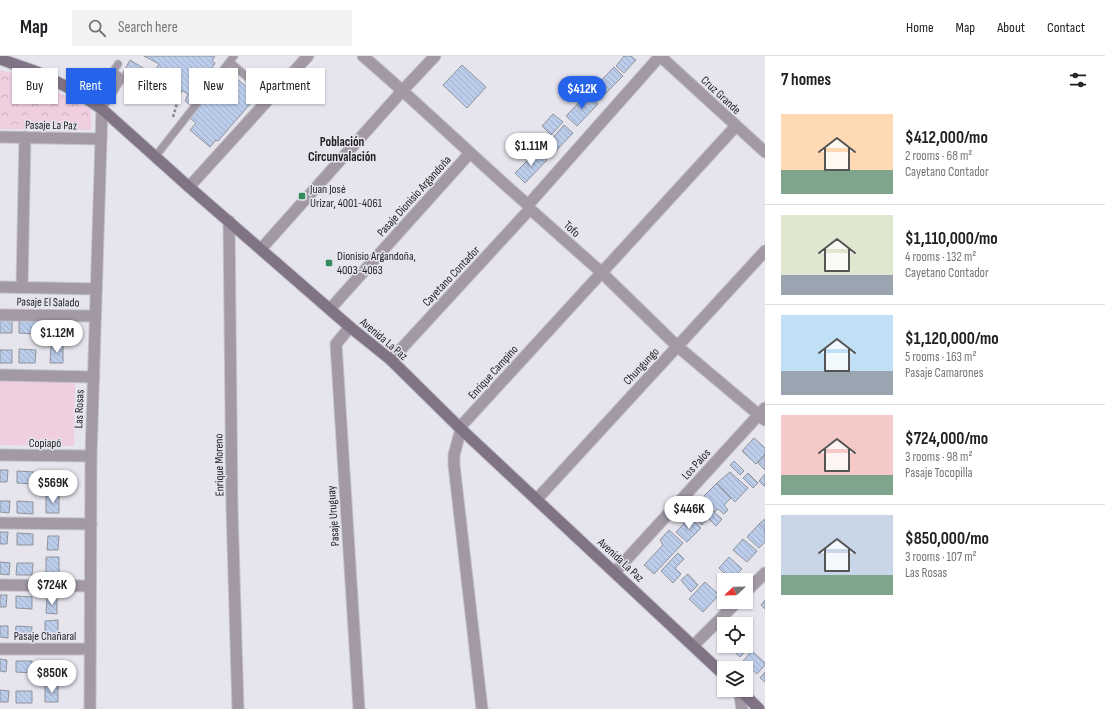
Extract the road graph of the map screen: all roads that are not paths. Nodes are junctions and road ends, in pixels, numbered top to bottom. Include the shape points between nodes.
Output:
1 (308, 56) edge
2 (363, 56) edge
3 (424, 56) edge
4 (435, 56) edge
5 (660, 56) edge
6 (0, 59) edge
7 (232, 59) edge
8 (118, 64) dead end
9 (246, 74) edge
10 (418, 74) junction
11 (403, 90) junction
12 (102, 110) junction
13 (736, 126) junction
14 (0, 137) edge
15 (24, 137) junction
16 (101, 139) junction
17 (765, 152) edge
18 (470, 153) junction
19 (155, 157) junction
20 (189, 187) junction
21 (529, 207) junction
22 (229, 221) junction
23 (261, 249) junction
24 (765, 251) edge
25 (601, 272) junction
26 (0, 287) edge
27 (22, 287) junction
28 (96, 289) junction
29 (330, 309) junction
30 (0, 315) edge
31 (95, 316) junction
32 (350, 327) junction
33 (677, 346) junction
34 (391, 360) junction
35 (0, 375) edge
36 (94, 377) junction
37 (763, 414) edge
38 (462, 430) junction
39 (0, 456) edge
40 (91, 456) junction
41 (537, 499) junction
42 (0, 523) edge
43 (91, 524) junction
44 (615, 572) junction
45 (765, 573) edge
46 (0, 585) edge
47 (753, 585) edge
48 (90, 586) junction
49 (730, 609) edge
50 (694, 646) junction
51 (0, 649) edge
52 (90, 649) junction
53 (717, 667) edge
54 (740, 697) edge
55 (746, 697) edge
56 (90, 709) edge
57 (238, 709) edge
58 (359, 709) edge
59 (482, 709) edge
60 (742, 709) edge
61 (759, 709) edge

1 - 20 street
2 - 11 street, Tofo
3 - 10 street
4 - 10 street
5 - 13 street, Cruz Grande
5 - 21 street, Cayetano Contador
6 - 12 main road, Avenida La Paz via 55,80
7 - 9 lane
7 - 19 lane
8 - 12 lane via 113,72 122,78
10 - 11 street
11 - 18 street, Tofo
11 - 23 street
12 - 16 street, Las Rosas
12 - 19 main road, Avenida La Paz
13 - 17 street, Cruz Grande
13 - 25 street, Enrique Campino
14 - 15 street, Pasaje La Paz
15 - 16 street, Pasaje La Paz
15 - 27 street
16 - 28 street, Las Rosas
18 - 21 street, Tofo
18 - 29 street, Pasaje Dionisio Argandoña
19 - 20 main road, Avenida La Paz
20 - 22 main road, Avenida La Paz
21 - 25 street, Tofo
21 - 34 street, Cayetano Contador
22 - 23 main road, Avenida La Paz
22 - 57 street, Enrique Moreno via 232,509
23 - 29 main road, Avenida La Paz
24 - 33 street, Chungungo
25 - 33 street, Tofo
25 - 38 street, Enrique Campino via 462,425
26 - 27 street
27 - 28 street
28 - 31 street, Las Rosas
29 - 32 main road, Avenida La Paz
30 - 31 street, Pasaje El Salado
31 - 36 street, Las Rosas
32 - 34 main road, Avenida La Paz
32 - 58 street, Pasaje Uruguay via 336,344
33 - 37 street, Tofo
33 - 41 street, Chungungo
34 - 38 main road, Avenida La Paz
35 - 36 street
36 - 40 street, Las Rosas
37 - 44 street, Los Palos
38 - 41 main road, Avenida La Paz
38 - 59 street, Enrique Campino via 454,455 454,465
39 - 40 street, Copiapó
40 - 43 street, Las Rosas
41 - 44 main road, Avenida La Paz
42 - 43 street
43 - 48 street, Las Rosas
44 - 50 main road, Avenida La Paz
45 - 47 street
46 - 48 street
48 - 52 street, Las Rosas
49 - 50 street
50 - 53 main road, Avenida La Paz
51 - 52 street, Pasaje Chañaral
52 - 56 street, Las Rosas
54 - 60 street
55 - 61 main road

